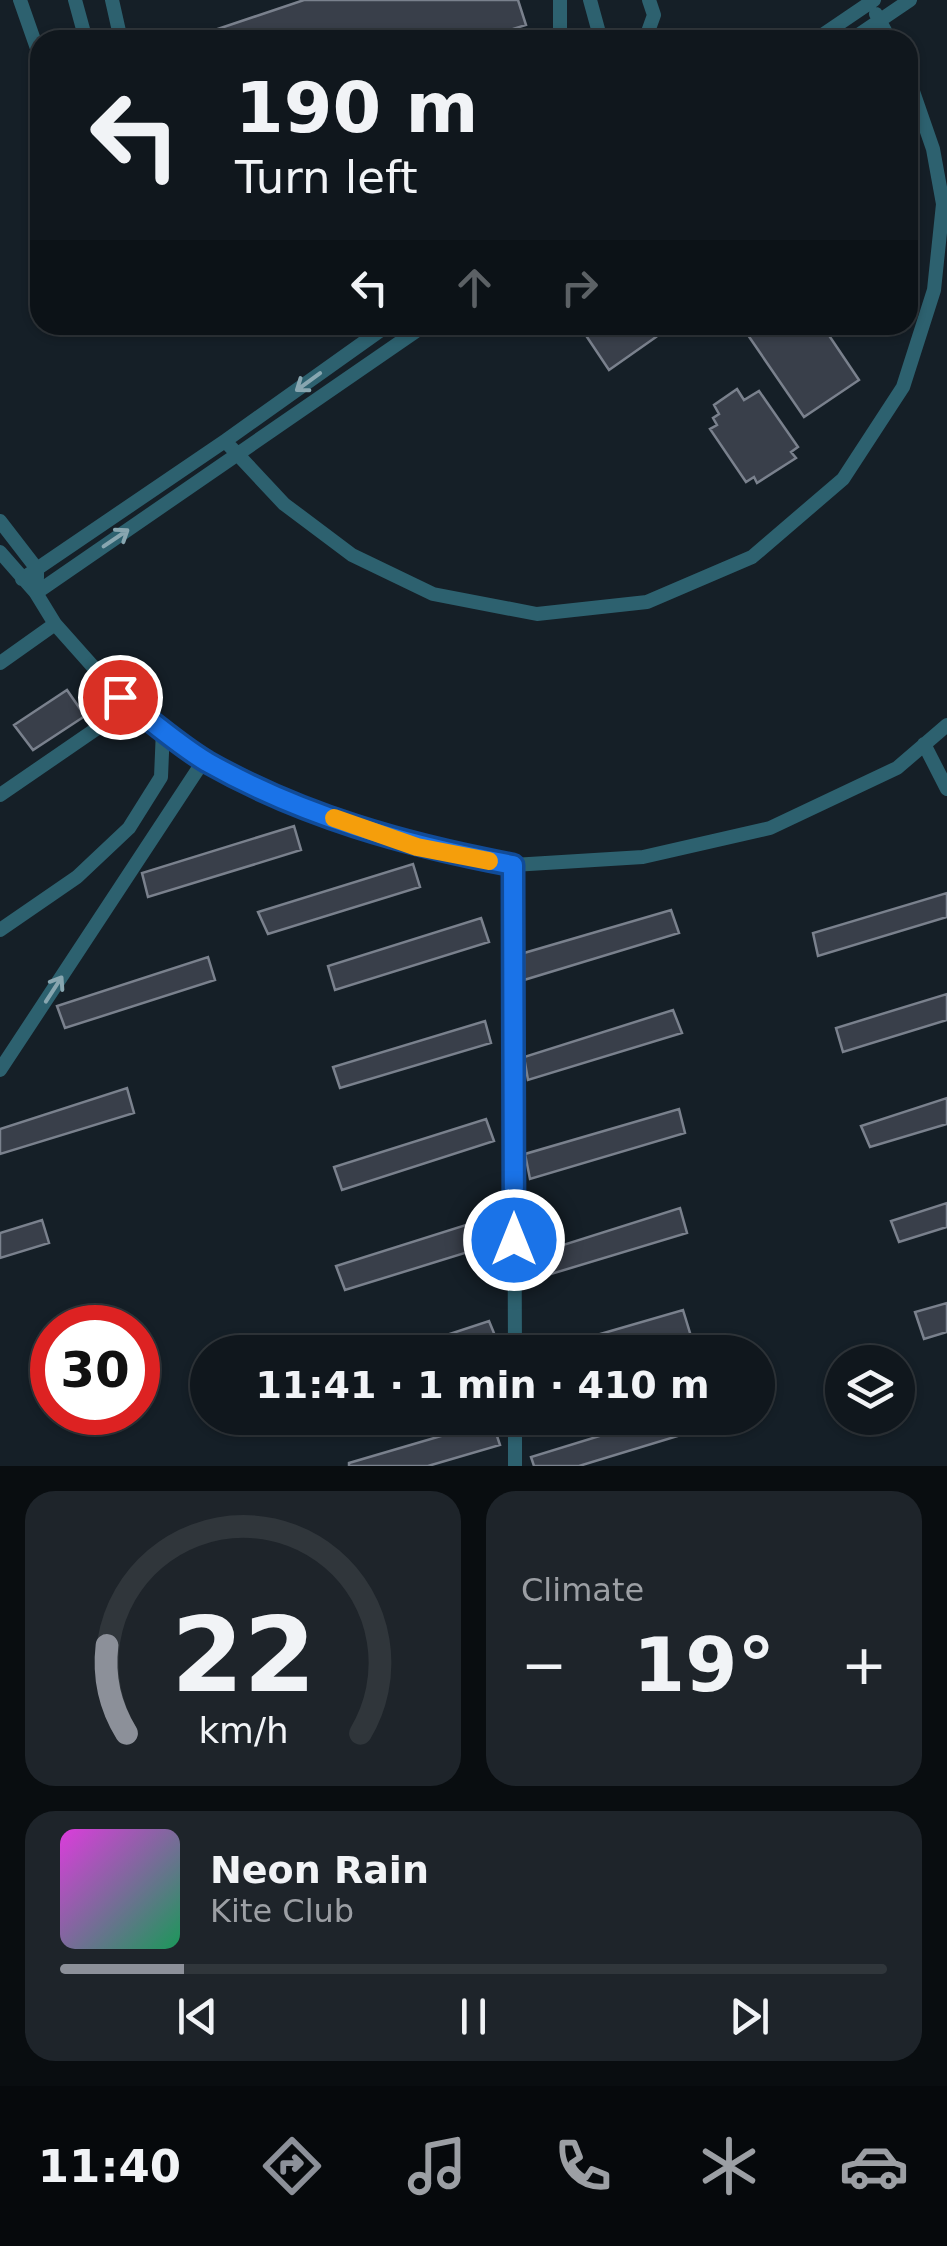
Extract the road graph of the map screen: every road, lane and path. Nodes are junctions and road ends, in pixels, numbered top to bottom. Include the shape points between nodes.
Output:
1 (20, 0) edge
2 (75, 0) edge
3 (112, 0) edge
4 (560, 0) edge
5 (590, 0) edge
6 (649, 0) edge
7 (910, 0) edge
8 (871, 2) edge
9 (881, 20) junction
10 (31, 30) edge
11 (83, 30) edge
12 (118, 30) edge
13 (560, 30) edge
14 (598, 30) edge
15 (649, 30) edge
16 (830, 30) edge
17 (866, 30) edge
18 (886, 30) edge
19 (918, 106) edge
20 (944, 197) edge
21 (947, 299) edge
22 (929, 303) junction
23 (374, 335) edge
24 (399, 335) edge
25 (225, 441) junction
26 (236, 456) junction
27 (0, 521) edge
28 (5, 538) edge
29 (0, 552) edge
30 (37, 569) junction
31 (22, 579) junction
32 (36, 594) junction
33 (55, 624) junction
34 (0, 663) edge
35 (131, 705) junction
36 (947, 724) edge
37 (163, 729) junction
38 (924, 744) junction
39 (204, 760) junction
40 (947, 788) edge
41 (0, 795) edge
42 (513, 865) junction
43 (0, 930) edge
44 (0, 1070) edge
45 (515, 1335) edge
46 (515, 1435) edge
47 (515, 1466) edge

1 - 10 street
2 - 11 street
3 - 12 street
4 - 13 street
5 - 14 street
6 - 15 street via 654,15
7 - 9 street
8 - 9 street
8 - 16 street
9 - 17 street
9 - 18 street
19 - 20 street
20 - 22 street
21 - 22 street
22 - 26 street via 903,386 844,479 752,557 646,602 537,614 433,594 352,554 284,504
23 -> 25 street
24 - 26 street
25 - 26 street
25 - 30 street
32 -> 26 street
27 - 28 street
28 - 30 street
29 - 31 street
30 - 31 street
30 - 32 street
31 - 32 street
32 - 33 street
33 - 34 street
33 - 35 street
35 - 37 street
35 - 41 street
36 - 38 street
37 - 39 street
37 - 43 street via 162,777 129,828 77,877
38 - 40 street
38 - 42 street via 896,768 770,828 643,857
39 - 42 street via 281,800 349,824 417,847
44 -> 39 street
42 - 45 street
46 - 47 street

